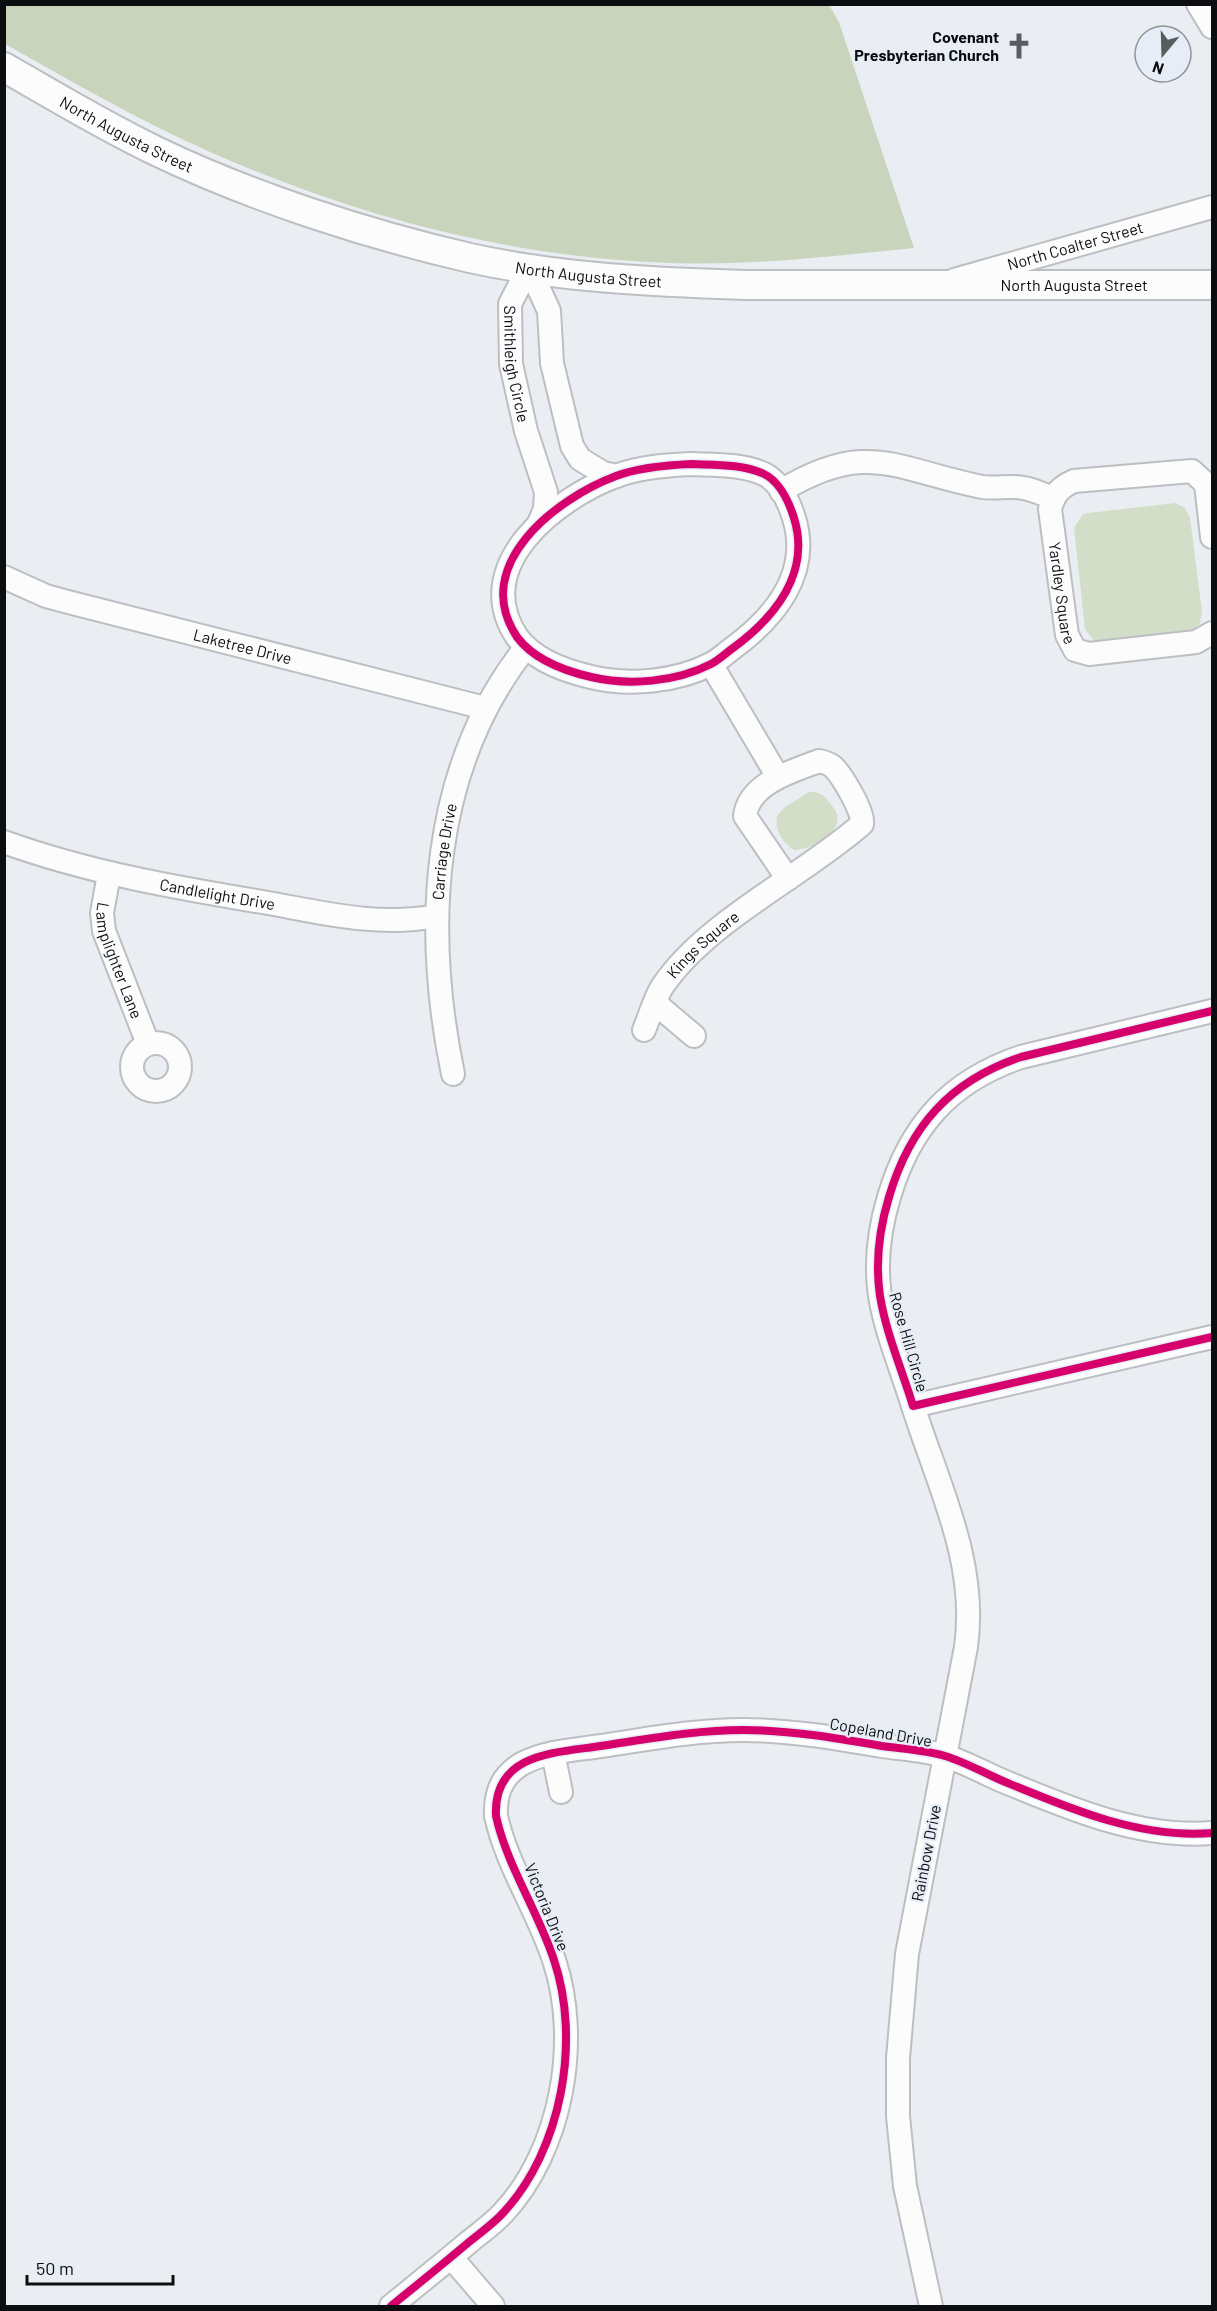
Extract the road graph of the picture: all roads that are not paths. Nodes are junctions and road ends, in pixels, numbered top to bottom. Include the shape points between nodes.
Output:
1 (1198, 4) edge
2 (1212, 27) edge
3 (4, 67) edge
4 (1212, 207) edge
5 (529, 267) junction
6 (939, 285) junction
7 (1212, 285) edge
8 (617, 476) junction
9 (781, 491) junction
10 (1053, 498) junction
11 (539, 523) junction
12 (1212, 537) edge
13 (4, 577) edge
14 (1212, 633) edge
15 (526, 647) junction
16 (711, 664) junction
17 (485, 708) junction
18 (778, 777) junction
19 (4, 842) edge
20 (109, 874) junction
21 (788, 879) junction
22 (436, 916) junction
23 (655, 1003) junction
24 (1212, 1011) edge
25 (644, 1030) dead end
26 (694, 1036) dead end
27 (148, 1044) dead end
28 (453, 1074) dead end
29 (1212, 1337) edge
30 (913, 1406) junction
31 (640, 1740) joint
32 (553, 1752) junction
33 (945, 1756) junction
34 (561, 1792) dead end
35 (1212, 1833) edge
36 (452, 2257) junction
37 (392, 2307) edge
38 (493, 2307) edge
39 (931, 2307) edge

1 - 2 street
3 - 5 main road, North Augusta Street via 156,151 258,193 441,250
4 - 6 street, North Coalter Street
5 - 6 main road, North Augusta Street via 672,282
5 - 8 street, Smithleigh Circle via 549,311 552,363 572,446 580,459 603,473
5 - 11 street, Smithleigh Circle via 510,304 511,364 526,431 546,492
6 - 7 main road, North Augusta Street
8 - 9 street, Smithleigh Circle via 678,465 727,466 762,474
8 - 11 street, Smithleigh Circle via 579,493
9 - 10 street via 816,471 872,461 903,465 983,487 1022,487
9 - 16 street, Smithleigh Circle via 797,530 793,578 768,620
10 - 12 street via 1063,486 1074,481 1192,471 1206,484
10 - 14 street, Yardley Square via 1050,509 1067,635 1075,650 1089,654 1121,652 1196,642
11 - 15 street, Smithleigh Circle via 516,552 505,586 506,614
13 - 17 street, Laketree Drive via 68,602
15 - 16 street, Smithleigh Circle via 562,668 607,680 654,680
15 - 17 street, Carriage Drive
16 - 18 street
17 - 22 street, Carriage Drive via 449,818
18 - 21 street, Kings Square via 753,796 745,816
18 - 21 street, Kings Square via 819,761 830,765 864,819 832,849
19 - 20 street, Candlelight Drive
20 - 22 street, Candlelight Drive via 362,919 409,921
20 - 27 street, Lamplighter Lane via 102,913 104,931
21 - 23 street, Kings Square via 701,944 673,973
22 - 28 street, Carriage Drive via 437,969
23 - 25 street, Kings Square
23 - 26 street
24 - 30 street, Rose Hill Circle via 1009,1061 961,1087 923,1124 894,1180 882,1221 878,1264 882,1307
29 - 30 street, Rose Hill Circle
30 - 33 street, Rainbow Drive via 961,1549 969,1594 966,1647
31 - 32 street, Victoria Drive
31 - 33 street, Copeland Drive via 693,1733 763,1731 813,1734
32 - 34 street
32 - 36 street, Victoria Drive via 523,1762 511,1772 500,1788 496,1813 548,1943 561,1987 565,2046 558,2101 546,2142 524,2185 503,2214
33 - 35 street, Copeland Drive via 1098,1818 1165,1831
33 - 39 street, Rainbow Drive via 907,1954 898,2058 904,2174
36 - 37 street, Victoria Drive
36 - 38 street

